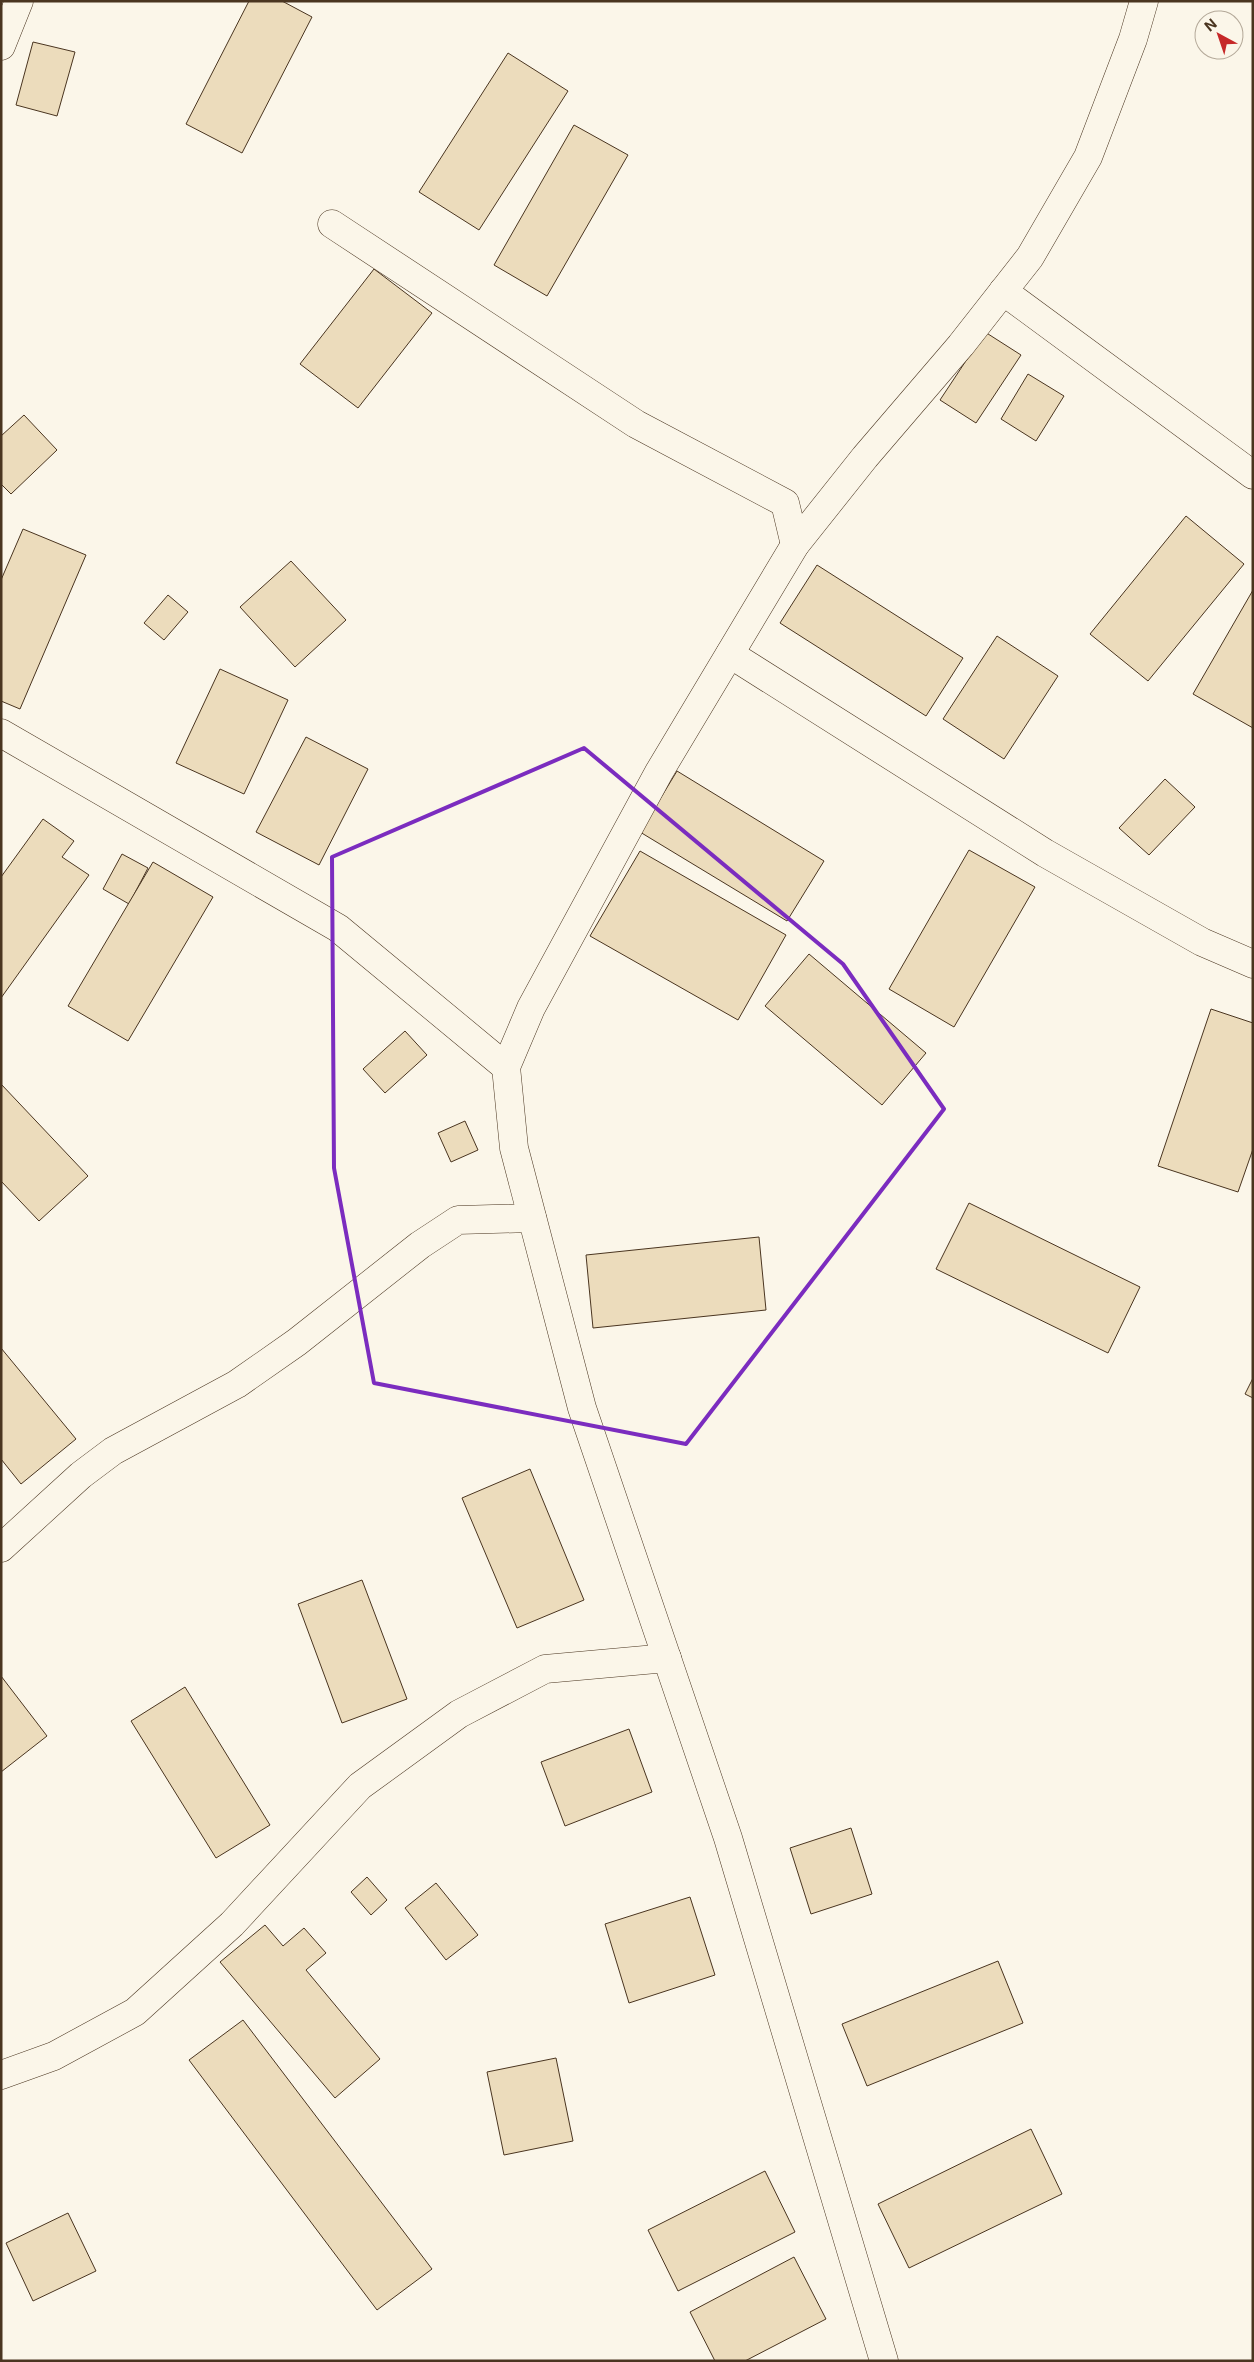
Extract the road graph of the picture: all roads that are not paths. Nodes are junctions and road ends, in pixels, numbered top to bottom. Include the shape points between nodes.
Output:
1 (19, 1) edge
2 (1144, 1) edge
3 (1, 46) edge
4 (332, 224) dead end
5 (1003, 292) junction
6 (1253, 475) edge
7 (794, 545) junction
8 (730, 654) junction
9 (1, 733) edge
10 (1253, 964) edge
11 (506, 1067) junction
12 (532, 1218) junction
13 (1, 1548) edge
14 (667, 1658) junction
15 (1, 2075) edge
16 (884, 2361) edge

1 - 3 street
2 - 5 street via 1088,157 1030,257
4 - 7 street via 636,424 785,503
5 - 6 street
5 - 7 street
7 - 8 street
8 - 10 street via 1045,853 1202,942
8 - 11 street via 659,772 559,956 531,1008
9 - 11 street via 338,928
11 - 12 street via 514,1148
12 - 13 street via 458,1220 420,1244 297,1342 237,1384 113,1451 81,1475
12 - 14 street via 582,1408
14 - 15 street via 546,1669 459,1714 360,1786 232,1924 135,2012 54,2056
14 - 16 street via 728,1838

